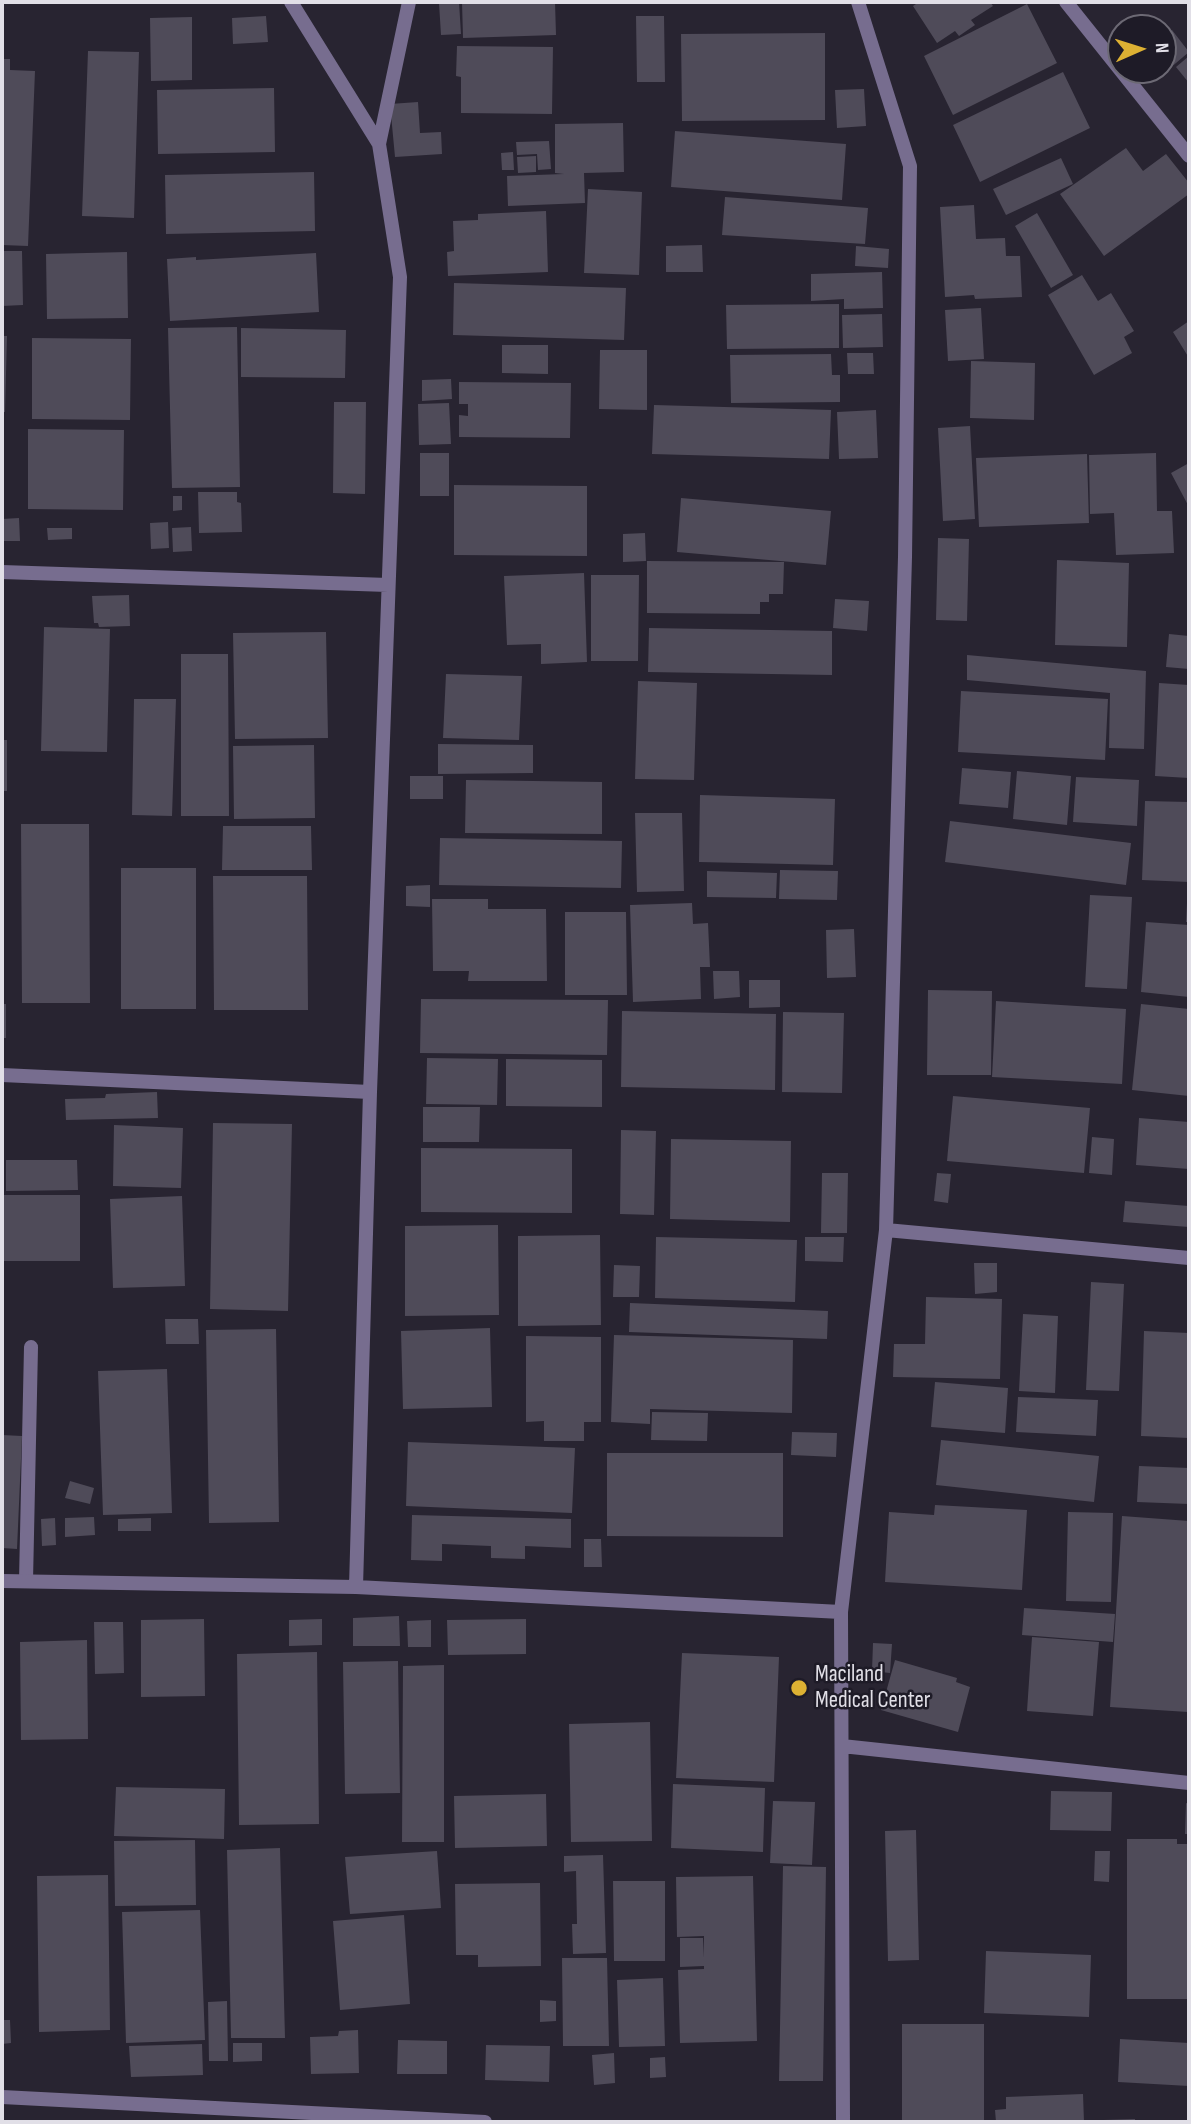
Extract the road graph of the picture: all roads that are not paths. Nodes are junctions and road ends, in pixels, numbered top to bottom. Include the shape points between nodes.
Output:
1 (291, 2) edge
2 (409, 2) edge
3 (858, 2) edge
4 (1066, 2) edge
5 (379, 144) junction
6 (1189, 156) edge
7 (2, 572) edge
8 (388, 585) junction
9 (2, 1075) edge
10 (370, 1092) junction
11 (886, 1230) junction
12 (1189, 1258) edge
13 (31, 1347) dead end
14 (2, 1581) edge
15 (26, 1581) junction
16 (356, 1587) junction
17 (841, 1612) junction
18 (842, 1746) junction
19 (1189, 1783) edge
20 (2, 2098) edge
21 (485, 2122) edge
22 (843, 2122) edge

1 - 5 street
2 - 5 street
3 - 11 street via 910,166 905,557
4 - 6 street
5 - 8 street via 400,277
7 - 8 street
8 - 10 street
9 - 10 street
10 - 16 street
11 - 12 street
11 - 17 street
13 - 15 street
14 - 15 street
15 - 16 street
16 - 17 street
17 - 18 street
18 - 19 street
18 - 22 street
20 - 21 street

